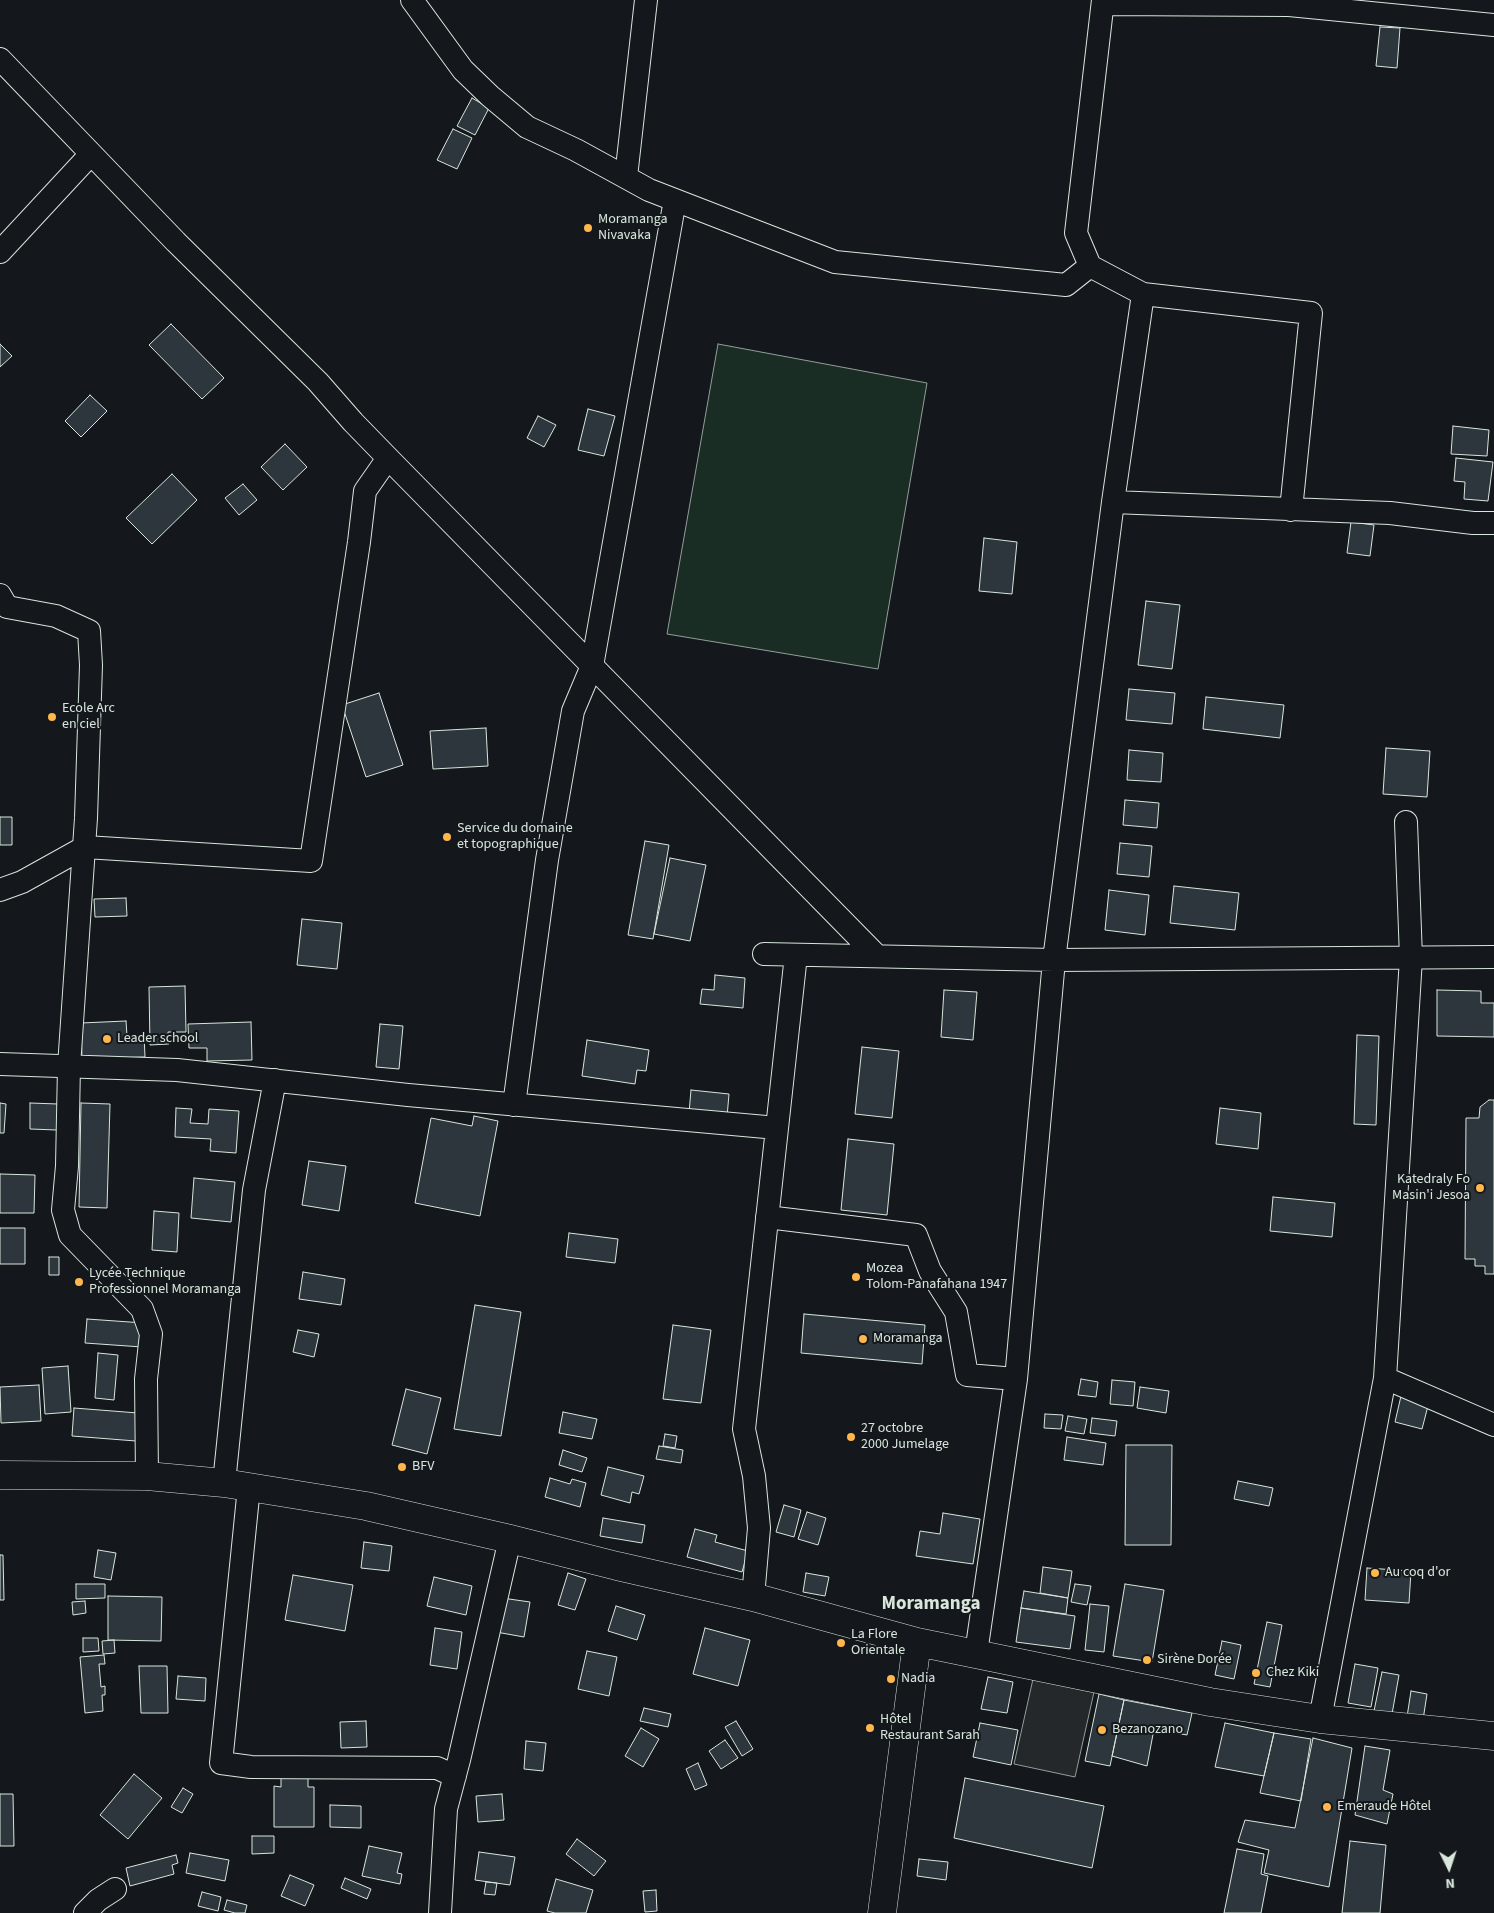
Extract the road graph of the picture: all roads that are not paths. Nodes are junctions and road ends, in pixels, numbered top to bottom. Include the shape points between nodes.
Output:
1 (412, 0) edge
2 (646, 0) edge
3 (1103, 2) edge
4 (1237, 2) edge
5 (1494, 25) edge
6 (0, 58) edge
7 (91, 154) junction
8 (626, 177) junction
9 (675, 200) junction
10 (0, 252) edge
11 (1090, 266) junction
12 (1143, 294) junction
13 (388, 458) junction
14 (1112, 502) junction
15 (1291, 510) junction
16 (1494, 523) edge
17 (0, 594) edge
18 (592, 666) junction
19 (1406, 822) dead end
20 (85, 847) junction
21 (0, 890) edge
22 (764, 954) dead end
23 (796, 955) junction
24 (877, 956) junction
25 (1494, 957) edge
26 (1411, 958) junction
27 (1054, 960) junction
28 (0, 1064) edge
29 (69, 1066) junction
30 (275, 1080) junction
31 (514, 1105) junction
32 (777, 1128) junction
33 (768, 1217) junction
34 (1386, 1378) junction
35 (1016, 1379) junction
36 (1494, 1425) edge
37 (0, 1475) edge
38 (147, 1476) junction
39 (236, 1485) junction
40 (510, 1539) junction
41 (753, 1598) junction
42 (917, 1642) junction
43 (976, 1653) junction
44 (1320, 1719) junction
45 (1494, 1736) edge
46 (455, 1776) junction
47 (115, 1889) dead end
48 (85, 1913) edge
49 (440, 1913) edge
50 (882, 1913) edge

1 - 8 street via 463,70 497,102 527,126
2 - 8 street
3 - 4 street
3 - 11 street via 1076,233
4 - 5 street
6 - 7 street
7 - 10 street
7 - 13 street via 318,382
8 - 9 street
9 - 11 street via 835,262 1066,284
9 - 18 street
11 - 12 street
12 - 14 street
12 - 15 street via 1311,313
13 - 18 street
13 - 20 street via 365,491 311,861
14 - 15 street
14 - 27 street
15 - 16 street via 1390,513
17 - 20 street via 7,607 56,616 89,631 91,665
18 - 24 street
18 - 31 street via 573,711 547,860
19 - 26 street
20 - 21 street via 22,882
20 - 29 street
22 - 23 street
23 - 24 street
23 - 32 street
24 - 27 street
25 - 26 street
26 - 27 street
26 - 34 street
27 - 35 street
28 - 29 street
29 - 30 street via 177,1070
29 - 38 street via 63,1210 70,1235 142,1309 151,1334 146,1378
30 - 31 street
30 - 39 street via 254,1190
31 - 32 street
32 - 33 street
33 - 35 street via 916,1235 930,1271 956,1312 967,1375
33 - 41 street via 744,1429 754,1476 759,1528
34 - 36 street
34 - 44 street
35 - 43 street
37 - 38 main road
38 - 39 main road
39 - 40 main road via 366,1506
39 - 46 street via 221,1763 251,1767 437,1768
40 - 41 main road
40 - 46 street
41 - 42 main road
42 - 43 main road
42 - 50 main road
43 - 44 main road via 1210,1702
44 - 45 main road
46 - 49 street via 446,1809
47 - 48 street

